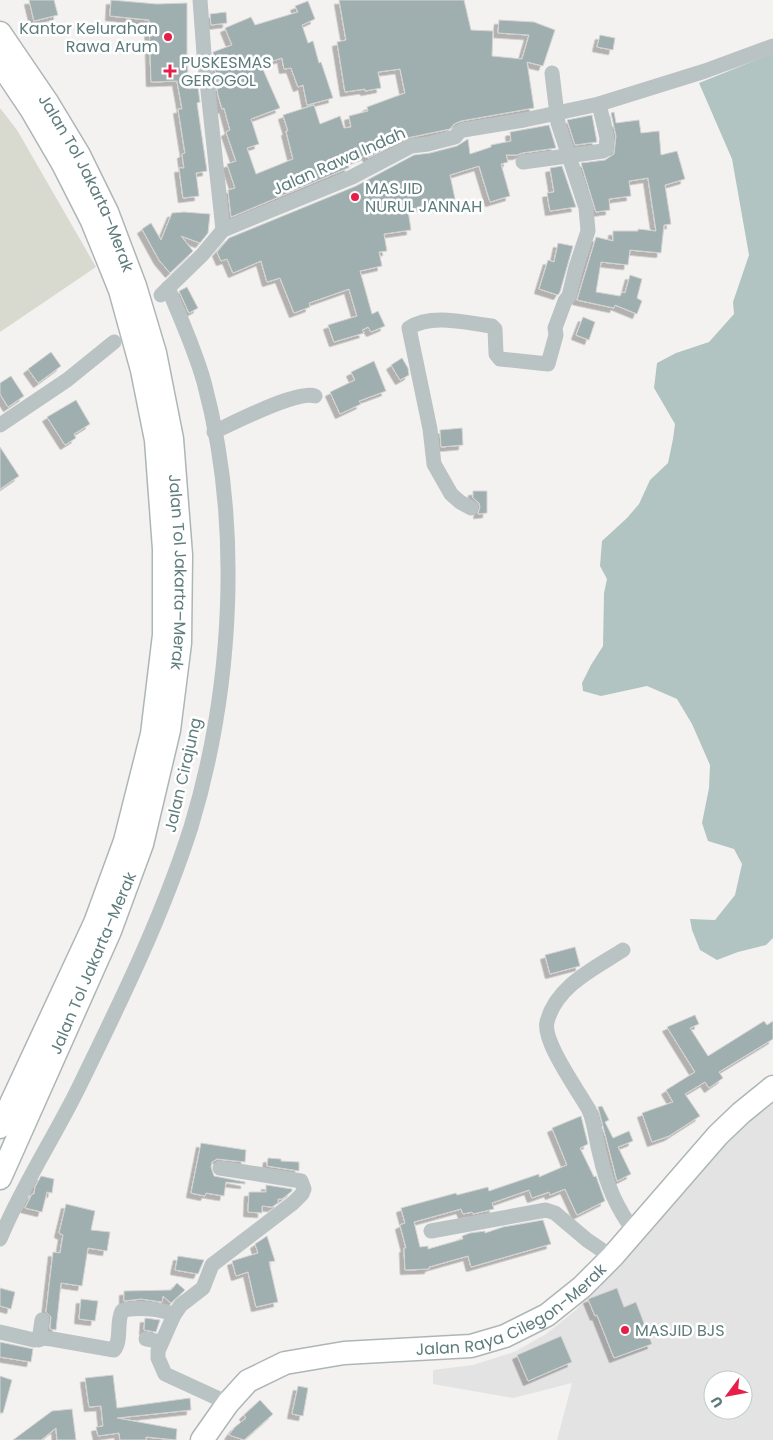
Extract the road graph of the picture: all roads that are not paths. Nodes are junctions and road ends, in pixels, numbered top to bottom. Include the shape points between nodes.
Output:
1 (200, 0) edge
2 (0, 33) edge
3 (773, 46) edge
4 (0, 63) edge
5 (552, 73) dead end
6 (599, 104) junction
7 (557, 113) junction
8 (569, 155) junction
9 (523, 162) dead end
10 (224, 230) junction
11 (114, 342) dead end
12 (315, 396) dead end
13 (0, 425) edge
14 (214, 432) junction
15 (471, 508) dead end
16 (623, 950) dead end
17 (773, 1087) edge
18 (0, 1127) edge
19 (220, 1168) dead end
20 (0, 1178) edge
21 (431, 1230) dead end
22 (634, 1232) junction
23 (0, 1239) edge
24 (612, 1257) junction
25 (174, 1315) junction
26 (42, 1320) dead end
27 (0, 1332) edge
28 (146, 1339) dead end
29 (39, 1340) junction
30 (161, 1342) junction
31 (228, 1402) junction
32 (202, 1440) edge

1 - 10 street
2 - 20 highway, Jalan Tol Jakarta–Merak via 79,155 108,212 135,286 155,353 172,439 181,555 180,643 169,730 142,844 110,931
3 - 6 street, Jalan Rawa Indah
4 - 18 highway, Jalan Tol Jakarta–Merak via 63,164 92,221 120,290 142,370 156,440 164,549 164,635 152,734 125,841 95,923
5 - 7 street
6 - 7 street, Jalan Rawa Indah
6 - 8 street via 607,138 606,149
7 - 8 street
7 - 10 street, Jalan Rawa Indah via 463,130 455,137 411,146 352,177
8 - 9 street
8 - 15 street via 586,208 588,232 569,296 555,328 548,364 500,359 496,354 495,329 492,326 448,319 409,328 434,462 451,494
10 - 14 street, Jalan Cirajung via 164,292 193,348
11 - 13 street via 67,380
12 - 14 street via 308,394 294,398
14 - 23 street, Jalan Cirajung via 226,514 228,594 224,666 209,757 197,804 167,894 147,940 76,1092 11,1212
16 - 22 street via 572,984 552,1007 546,1024 557,1056 590,1112 612,1193 623,1218
17 - 22 highway, Jalan Raya Cilegon-Merak via 718,1135
19 - 25 street via 301,1181 304,1192 212,1264 204,1288 181,1305
21 - 24 street via 546,1210 555,1213
22 - 24 highway, Jalan Raya Cilegon-Merak
24 - 31 highway, Jalan Raya Cilegon-Merak via 547,1315 506,1336 471,1346 344,1353 284,1363 248,1381
25 - 29 street via 164,1310 122,1311 114,1350 52,1339
25 - 30 street
26 - 29 street
27 - 29 street
28 - 30 street
30 - 31 street via 158,1358 165,1374
31 - 32 highway, Jalan Raya Cilegon-Merak

